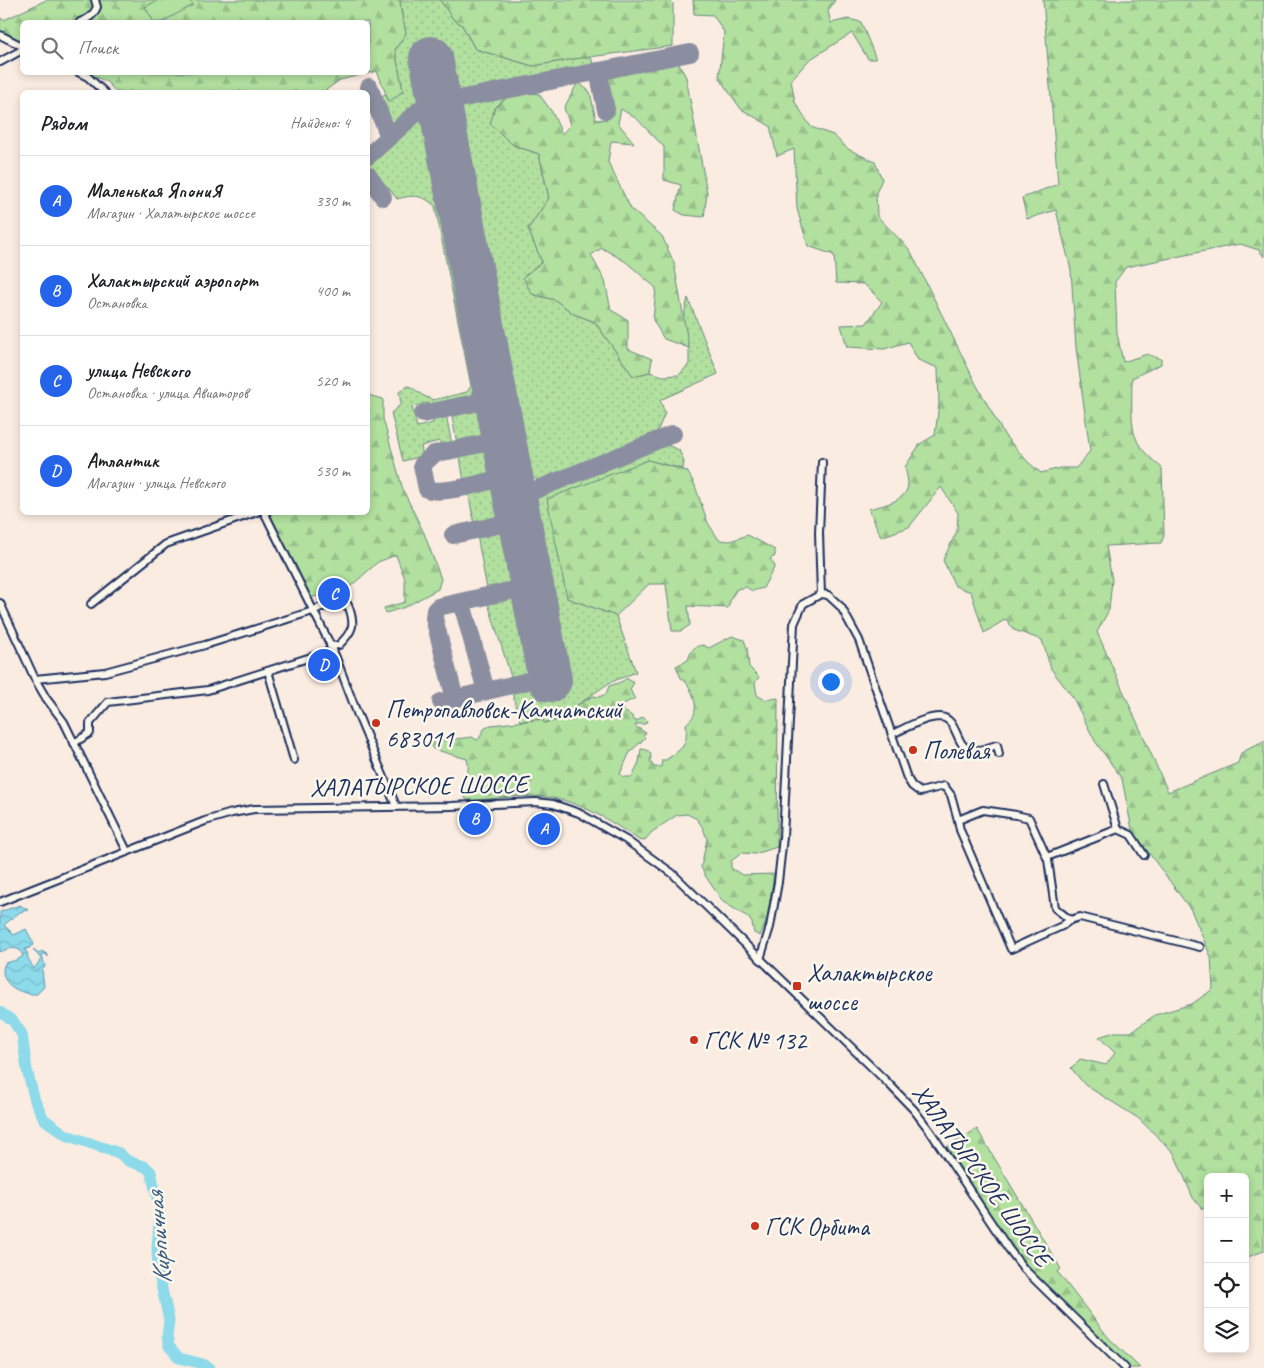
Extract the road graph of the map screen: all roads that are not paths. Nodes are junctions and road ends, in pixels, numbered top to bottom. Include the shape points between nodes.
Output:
1 (96, 0) edge
2 (85, 20) edge
3 (0, 35) edge
4 (20, 47) edge
5 (20, 49) edge
6 (0, 62) edge
7 (84, 75) edge
8 (102, 90) edge
9 (822, 462) dead end
10 (248, 515) edge
11 (265, 515) edge
12 (821, 594) junction
13 (0, 603) edge
14 (91, 604) dead end
15 (313, 611) junction
16 (332, 648) junction
17 (268, 670) junction
18 (35, 679) junction
19 (892, 734) junction
20 (74, 742) junction
21 (999, 754) dead end
22 (294, 760) dead end
23 (1104, 784) dead end
24 (396, 806) junction
25 (958, 820) junction
26 (1118, 829) junction
27 (127, 851) junction
28 (1144, 855) dead end
29 (1047, 857) junction
30 (0, 902) edge
31 (1070, 920) junction
32 (1200, 947) dead end
33 (760, 959) junction
34 (1125, 1368) edge

1 - 2 street via 97,8
3 - 4 street
5 - 6 street
7 - 8 street
9 - 12 street
10 - 14 street via 166,544
11 - 15 street
12 - 19 street via 828,594 841,607 858,640
12 - 33 street via 803,604 794,624 783,837 770,927
13 - 18 street
15 - 16 street
15 - 16 street via 348,605 353,618 351,632 339,646
15 - 18 street via 206,645 104,672
16 - 17 street
16 - 24 street
17 - 20 street via 208,690 108,702 90,723 90,733
17 - 22 street
18 - 20 street
19 - 21 street via 940,717 953,726 968,750 997,745
19 - 25 street via 912,786 920,792 944,786 951,795
20 - 27 street
23 - 26 street
24 - 27 street, ХАЛАТЫРСКОЕ ШОССЕ via 254,809 205,821
24 - 33 street, ХАЛАТЫРСКОЕ ШОССЕ via 536,802 579,813 626,840 672,873
25 - 29 street via 983,810 1029,818
25 - 31 street via 1011,949
26 - 28 street via 1131,835
26 - 29 street
27 - 30 street, ХАЛАТЫРСКОЕ ШОССЕ
29 - 31 street via 1055,908
31 - 32 street via 1080,917
33 - 34 street, ХАЛАТЫРСКОЕ ШОССЕ via 914,1110 1024,1269

